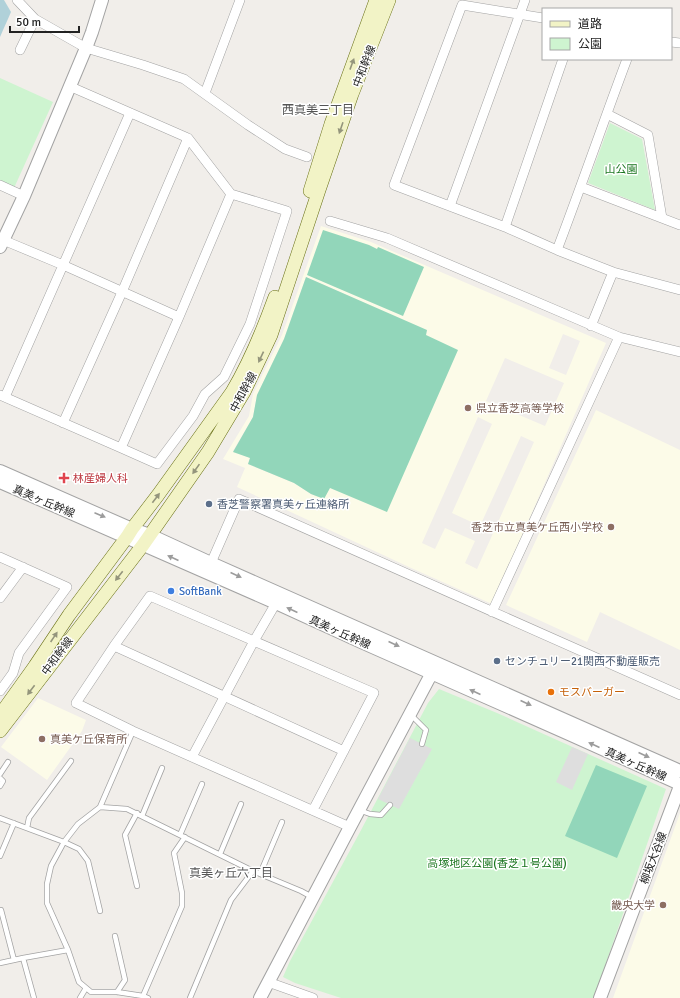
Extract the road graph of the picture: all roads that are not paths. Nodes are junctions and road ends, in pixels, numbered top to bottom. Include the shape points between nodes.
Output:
1 (17, 0) edge
2 (102, 0) edge
3 (240, 0) edge
4 (376, 0) edge
5 (389, 0) edge
6 (525, 0) edge
7 (519, 14) junction
8 (542, 18) edge
9 (35, 19) junction
10 (86, 48) junction
11 (20, 50) dead end
12 (563, 60) edge
13 (627, 60) edge
14 (69, 86) junction
15 (205, 93) junction
16 (130, 113) junction
17 (606, 114) junction
18 (188, 138) junction
19 (308, 157) dead end
20 (0, 185) edge
21 (581, 187) junction
22 (231, 194) junction
23 (24, 196) junction
24 (450, 206) junction
25 (662, 218) junction
26 (330, 221) dead end
27 (680, 224) edge
28 (505, 227) junction
29 (2, 244) edge
30 (557, 250) junction
31 (63, 265) junction
32 (613, 272) junction
33 (680, 290) edge
34 (122, 292) junction
35 (179, 317) junction
36 (592, 326) junction
37 (619, 337) junction
38 (680, 352) edge
39 (3, 396) edge
40 (63, 423) junction
41 (121, 448) junction
42 (0, 471) edge
43 (0, 482) edge
44 (130, 533) junction
45 (147, 540) junction
46 (0, 557) edge
47 (211, 564) junction
48 (23, 567) junction
49 (0, 598) edge
50 (276, 603) junction
51 (492, 612) junction
52 (254, 641) junction
53 (114, 646) junction
54 (435, 668) junction
55 (0, 691) edge
56 (680, 695) edge
57 (225, 697) junction
58 (410, 714) junction
59 (0, 715) edge
60 (0, 731) edge
61 (133, 731) junction
62 (422, 744) dead end
63 (344, 751) junction
64 (192, 757) junction
65 (71, 761) dead end
66 (8, 762) dead end
67 (162, 768) dead end
68 (680, 771) edge
69 (0, 774) edge
70 (0, 778) edge
71 (202, 784) dead end
72 (680, 785) edge
73 (0, 786) edge
74 (241, 804) dead end
75 (390, 805) dead end
76 (100, 807) junction
77 (313, 810) junction
78 (359, 810) junction
79 (137, 813) junction
80 (142, 816) junction
81 (0, 818) edge
82 (282, 822) dead end
83 (14, 823) junction
84 (350, 827) junction
85 (27, 828) junction
86 (182, 836) junction
87 (64, 842) junction
88 (220, 854) junction
89 (0, 856) edge
90 (253, 871) junction
91 (260, 874) junction
92 (137, 886) dead end
93 (313, 898) junction
94 (2, 910) dead end
95 (100, 911) dead end
96 (115, 936) dead end
97 (68, 950) junction
98 (24, 958) junction
99 (14, 960) junction
100 (0, 963) edge
101 (268, 982) junction
102 (86, 988) junction
103 (118, 992) junction
104 (146, 997) edge
105 (34, 998) edge
106 (80, 998) edge
107 (190, 998) edge
108 (260, 998) edge
109 (313, 998) edge
110 (600, 998) edge

1 - 9 street
2 - 10 street
3 - 15 street
44 -> 4 main road, 中和幹線 via 232,392 262,333 331,124
5 -> 45 main road, 中和幹線 via 350,102 271,335 244,392 208,452
6 - 7 street
7 - 8 street
7 - 24 street
7 - 24 street via 462,5 394,186
9 - 10 street
9 - 11 street
10 - 14 street
10 - 15 street via 184,79
12 - 28 street
13 - 17 street
14 - 16 street
14 - 23 street
15 - 19 street via 285,149
16 - 18 street
16 - 31 street
17 - 21 street
17 - 25 street via 648,135
18 - 22 street
18 - 34 street
20 - 23 street
21 - 25 street
21 - 30 street
22 - 35 street
22 - 41 street via 287,211 250,324 224,377 205,394 193,416 157,464
23 - 29 street
24 - 28 street
25 - 27 street
26 - 36 street via 387,238
28 - 30 street
29 - 31 street
30 - 32 street
31 - 34 street
31 - 39 street
32 - 33 street
32 - 36 street
34 - 35 street
34 - 40 street
35 - 41 street
36 - 37 street
37 - 38 street
37 - 51 street
39 - 40 street
40 - 41 street
42 -> 44 street, 真美ヶ丘幹線
43 - 44 street, 真美ヶ丘幹線
44 - 45 street, 真美ヶ丘幹線
59 -> 44 main road, 中和幹線
45 - 47 street, 真美ヶ丘幹線
50 -> 45 street, 真美ヶ丘幹線
45 -> 60 main road, 中和幹線
46 - 48 street
47 - 51 street via 239,499
47 -> 54 street, 真美ヶ丘幹線
48 - 49 street
48 - 55 street via 67,587 19,653 13,673
50 - 52 street
54 -> 50 street, 真美ヶ丘幹線 via 361,642
51 - 56 street
52 - 53 street via 150,596
52 - 57 street
52 - 63 street via 374,693
53 - 57 street
53 - 61 street via 76,703
54 - 58 street
54 -> 68 street, 真美ヶ丘幹線
72 -> 54 street, 真美ヶ丘幹線
57 - 63 street
57 - 64 street
58 - 62 lane via 426,730
58 - 78 street
61 - 64 street
61 - 76 lane
63 - 77 street
64 - 77 street
65 - 85 lane via 29,818
66 - 69 lane
67 - 80 lane
70 - 73 lane via 3,781
71 - 86 lane
72 - 110 street, 柳坂大谷線
74 - 88 lane
75 - 78 lane via 381,815
76 - 79 lane via 127,808
76 - 87 lane via 78,824
77 - 84 street
78 - 84 street
79 - 80 lane
79 - 92 lane via 125,836
80 - 86 lane
81 - 83 lane
82 - 91 lane
83 - 85 lane
83 - 89 lane
84 - 93 street
85 - 87 lane
86 - 88 lane
86 - 104 lane via 174,853 182,906
87 - 95 lane via 79,849 88,861
87 - 97 lane via 51,866 47,884 47,903
88 - 90 lane
90 - 91 lane
90 - 107 lane via 231,900
91 - 93 lane
93 - 101 street
94 - 99 lane
96 - 103 lane via 125,980
97 - 98 lane
97 - 102 lane via 79,982
98 - 99 lane
98 - 105 lane
99 - 100 lane
101 - 108 street
101 - 109 street
102 - 103 lane via 91,992
102 - 106 lane
103 - 104 lane

